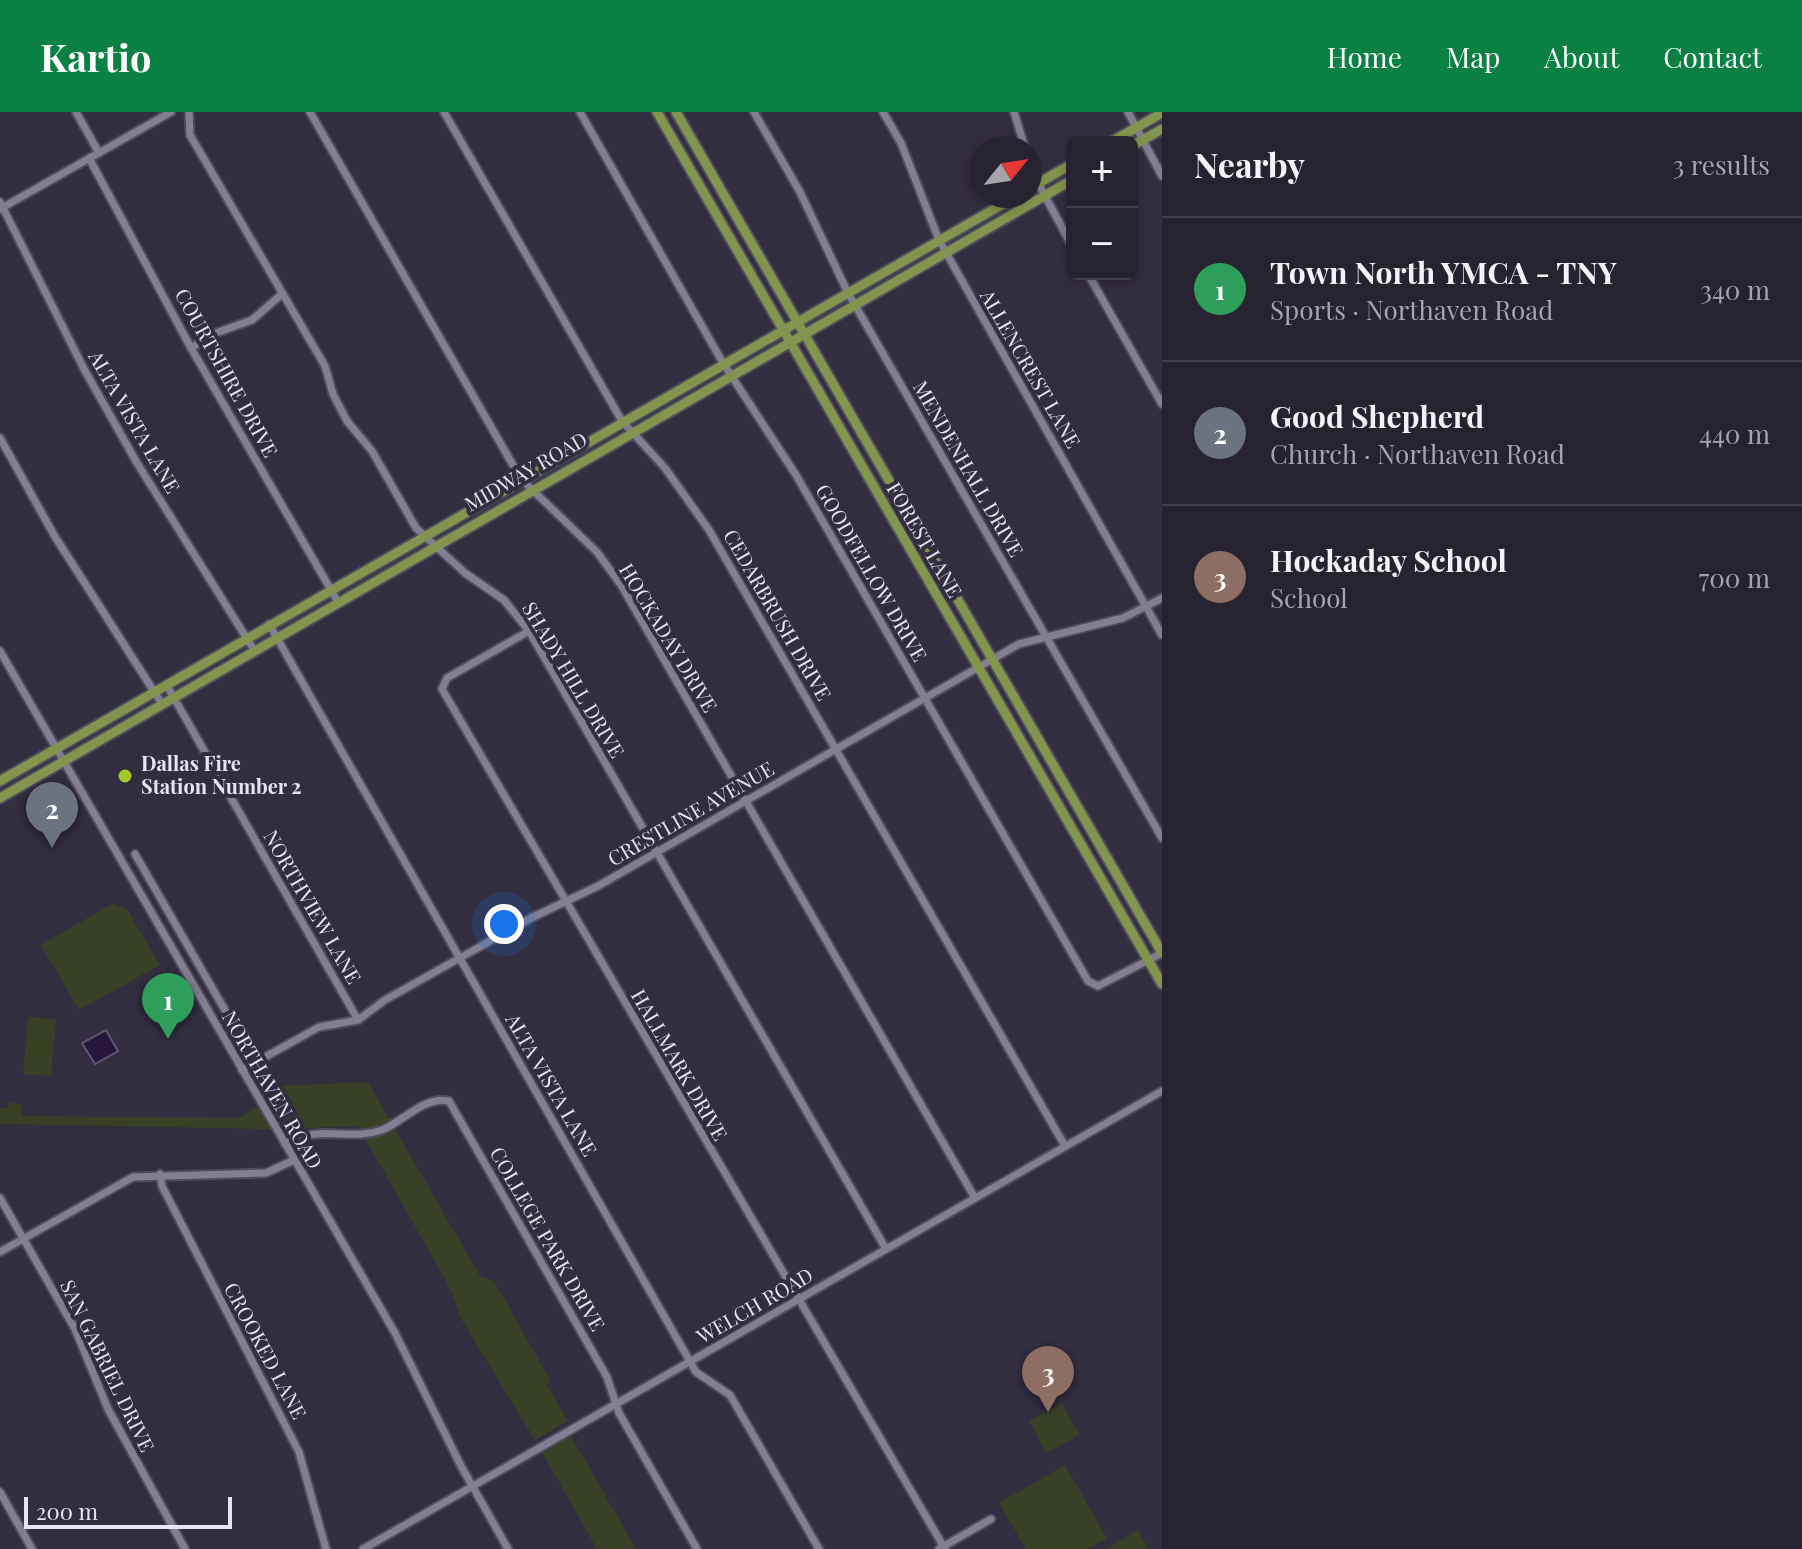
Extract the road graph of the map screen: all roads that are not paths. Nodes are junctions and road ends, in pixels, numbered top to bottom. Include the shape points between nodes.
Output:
1 (76, 112) edge
2 (171, 112) edge
3 (189, 112) edge
4 (310, 112) edge
5 (444, 112) edge
6 (580, 112) edge
7 (657, 112) edge
8 (676, 112) edge
9 (754, 112) edge
10 (883, 112) edge
11 (1014, 112) edge
12 (1128, 112) edge
13 (1162, 113) edge
14 (1135, 128) junction
15 (1162, 129) edge
16 (1021, 136) edge
17 (1121, 136) edge
18 (1142, 140) junction
19 (1138, 142) edge
20 (99, 153) junction
21 (89, 158) junction
22 (1066, 167) edge
23 (1162, 176) edge
24 (1042, 181) edge
25 (1066, 183) edge
26 (1044, 196) junction
27 (1, 206) edge
28 (996, 208) edge
29 (1066, 235) edge
30 (939, 240) junction
31 (945, 252) junction
32 (1091, 280) edge
33 (848, 293) junction
34 (282, 294) junction
35 (854, 304) junction
36 (797, 321) junction
37 (783, 329) junction
38 (804, 332) junction
39 (789, 341) junction
40 (191, 348) junction
41 (723, 363) junction
42 (731, 374) junction
43 (1162, 404) edge
44 (622, 421) junction
45 (632, 431) junction
46 (0, 438) edge
47 (521, 479) junction
48 (532, 489) junction
49 (423, 535) junction
50 (436, 546) junction
51 (330, 589) junction
52 (1162, 598) edge
53 (338, 602) junction
54 (1146, 607) junction
55 (269, 624) junction
56 (529, 631) junction
57 (1045, 635) junction
58 (1162, 635) edge
59 (247, 637) junction
60 (277, 637) junction
61 (254, 650) junction
62 (0, 651) edge
63 (992, 659) junction
64 (977, 668) junction
65 (166, 684) junction
66 (154, 691) junction
67 (174, 697) junction
68 (925, 699) junction
69 (162, 704) junction
70 (55, 749) junction
71 (836, 750) junction
72 (62, 762) junction
73 (0, 781) edge
74 (0, 798) edge
75 (746, 801) junction
76 (1162, 838) edge
77 (657, 853) junction
78 (135, 854) dead end
79 (153, 886) junction
80 (139, 894) junction
81 (565, 901) junction
82 (1162, 953) edge
83 (460, 958) junction
84 (1147, 958) junction
85 (1162, 984) edge
86 (213, 989) junction
87 (199, 996) junction
88 (226, 1012) dead end
89 (358, 1020) junction
90 (242, 1070) junction
91 (1162, 1091) edge
92 (285, 1144) junction
93 (1065, 1146) junction
94 (294, 1160) junction
95 (160, 1174) junction
96 (0, 1198) edge
97 (975, 1198) junction
98 (24, 1238) junction
99 (886, 1249) junction
100 (0, 1252) edge
101 (800, 1299) junction
102 (690, 1361) junction
103 (615, 1404) junction
104 (472, 1486) junction
105 (0, 1492) edge
106 (991, 1519) dead end
107 (942, 1548) edge
108 (32, 1549) edge
109 (185, 1549) edge
110 (326, 1549) edge
111 (363, 1549) edge
112 (508, 1549) edge
113 (697, 1549) edge
114 (819, 1549) edge

1 - 20 street
2 - 20 street
3 - 34 street, SHADY HILL DRIVE via 190,135
4 - 47 street, HOCKADAY DRIVE
5 - 44 street, CEDARBRUSH DRIVE
6 - 41 street, GOODFELLOW DRIVE
7 - 37 main road, FOREST LANE
8 - 36 main road, FOREST LANE
9 - 33 street, MENDENHALL DRIVE
10 - 30 street, ALLENCREST LANE via 901,143
11 - 16 street
12 - 14 street
13 - 14 main road
14 - 17 main road
14 - 18 street
15 - 18 main road
18 - 19 main road
18 - 23 street
20 - 21 street
21 - 27 street
21 - 40 street, COURTSHIRE DRIVE
22 - 24 main road
25 - 26 main road, MIDWAY ROAD
26 - 29 street
26 - 31 main road, MIDWAY ROAD
27 - 59 street, ALTA VISTA LANE via 137,463
28 - 30 main road, MIDWAY ROAD
30 - 31 street, ALLENCREST LANE
30 - 33 main road, MIDWAY ROAD
31 - 35 main road, MIDWAY ROAD
31 - 54 street, ALLENCREST LANE
32 - 43 street
33 - 35 street, MENDENHALL DRIVE
33 - 36 main road, MIDWAY ROAD
34 - 40 street via 252,320
34 - 49 street, SHADY HILL DRIVE via 325,366 347,421 366,442
35 - 38 main road, MIDWAY ROAD
35 - 57 street, MENDENHALL DRIVE
36 - 37 main road, MIDWAY ROAD
36 - 38 main road, FOREST LANE
37 - 39 main road, FOREST LANE
37 - 41 main road, MIDWAY ROAD
38 - 39 main road, MIDWAY ROAD
38 - 63 main road, FOREST LANE
39 - 42 main road, MIDWAY ROAD
39 - 64 main road, FOREST LANE
40 - 51 street, COURTSHIRE DRIVE
41 - 42 street, GOODFELLOW DRIVE
41 - 44 main road, MIDWAY ROAD
42 - 45 main road, MIDWAY ROAD
42 - 68 street, GOODFELLOW DRIVE via 796,475
44 - 45 street, CEDARBRUSH DRIVE
44 - 47 main road, MIDWAY ROAD
45 - 48 main road, MIDWAY ROAD
45 - 71 street, CEDARBRUSH DRIVE via 709,530
46 - 66 street via 54,535
47 - 48 street, HOCKADAY DRIVE
47 - 49 main road, MIDWAY ROAD
48 - 50 main road, MIDWAY ROAD
48 - 75 street, HOCKADAY DRIVE via 597,552 621,585
49 - 50 street, SHADY HILL DRIVE
49 - 51 main road, MIDWAY ROAD
50 - 53 main road, MIDWAY ROAD
50 - 56 street, SHADY HILL DRIVE via 504,600
51 - 53 street, COURTSHIRE DRIVE
51 - 55 main road, MIDWAY ROAD
52 - 54 street, CRESTLINE AVENUE
53 - 60 main road, MIDWAY ROAD
54 - 57 street, CRESTLINE AVENUE via 1100,625
54 - 58 street, ALLENCREST LANE
55 - 59 main road, MIDWAY ROAD
55 - 60 street, ALTA VISTA LANE
56 - 77 street, SHADY HILL DRIVE
56 - 81 street, HALLMARK DRIVE via 447,678 442,689
57 - 63 street, CRESTLINE AVENUE
57 - 76 street, MENDENHALL DRIVE
59 - 61 street, ALTA VISTA LANE
59 - 65 main road, MIDWAY ROAD
60 - 61 main road, MIDWAY ROAD
60 - 83 street, ALTA VISTA LANE
61 - 67 main road, MIDWAY ROAD
62 - 70 street, NORTHAVEN ROAD
63 - 64 street, CRESTLINE AVENUE
63 - 82 main road, FOREST LANE
64 - 68 street, CRESTLINE AVENUE
64 - 84 main road, FOREST LANE
65 - 66 main road, MIDWAY ROAD
65 - 67 street, NORTHVIEW LANE
66 - 69 street
66 - 70 main road, MIDWAY ROAD
67 - 69 main road, MIDWAY ROAD
67 - 89 street, NORTHVIEW LANE
68 - 71 street, CRESTLINE AVENUE
68 - 84 street, GOODFELLOW DRIVE via 1088,981 1098,986
69 - 72 main road, MIDWAY ROAD
70 - 72 street, NORTHAVEN ROAD
70 - 73 main road, MIDWAY ROAD
71 - 75 street, CRESTLINE AVENUE
71 - 93 street, CEDARBRUSH DRIVE
72 - 74 main road, MIDWAY ROAD
72 - 80 street, NORTHAVEN ROAD
75 - 77 street, CRESTLINE AVENUE
75 - 97 street, HOCKADAY DRIVE
77 - 81 street, CRESTLINE AVENUE
77 - 99 street, SHADY HILL DRIVE
78 - 79 street
79 - 80 street
79 - 86 street
80 - 87 street, NORTHAVEN ROAD
81 - 83 street, CRESTLINE AVENUE
81 - 101 street, HALLMARK DRIVE
82 - 84 street, GOODFELLOW DRIVE
83 - 89 street, CRESTLINE AVENUE
83 - 102 street, ALTA VISTA LANE
84 - 85 main road, FOREST LANE
86 - 87 street
86 - 88 street
87 - 90 street, NORTHAVEN ROAD
89 - 90 street, CRESTLINE AVENUE via 319,1027
90 - 92 street, NORTHAVEN ROAD
91 - 93 street, WELCH ROAD
92 - 94 street, NORTHAVEN ROAD
92 - 103 street, COLLEGE PARK DRIVE via 314,1132 373,1132 434,1101 449,1101 607,1377
93 - 97 street, WELCH ROAD
94 - 95 street via 266,1173
94 - 104 street, NORTHAVEN ROAD via 395,1333
95 - 98 street via 133,1177
95 - 110 street, CROOKED LANE via 299,1452
96 - 98 street, SAN GABRIEL DRIVE
97 - 99 street, WELCH ROAD
98 - 100 street
98 - 109 street, SAN GABRIEL DRIVE via 75,1329 123,1440
99 - 101 street, WELCH ROAD
101 - 102 street, WELCH ROAD
101 - 107 street, HALLMARK DRIVE
102 - 103 street, WELCH ROAD
102 - 114 street, ALTA VISTA LANE via 703,1378 730,1395
103 - 104 street, WELCH ROAD
103 - 113 street, COLLEGE PARK DRIVE
104 - 111 street, WELCH ROAD
104 - 112 street, NORTHAVEN ROAD
105 - 108 street
106 - 107 street

